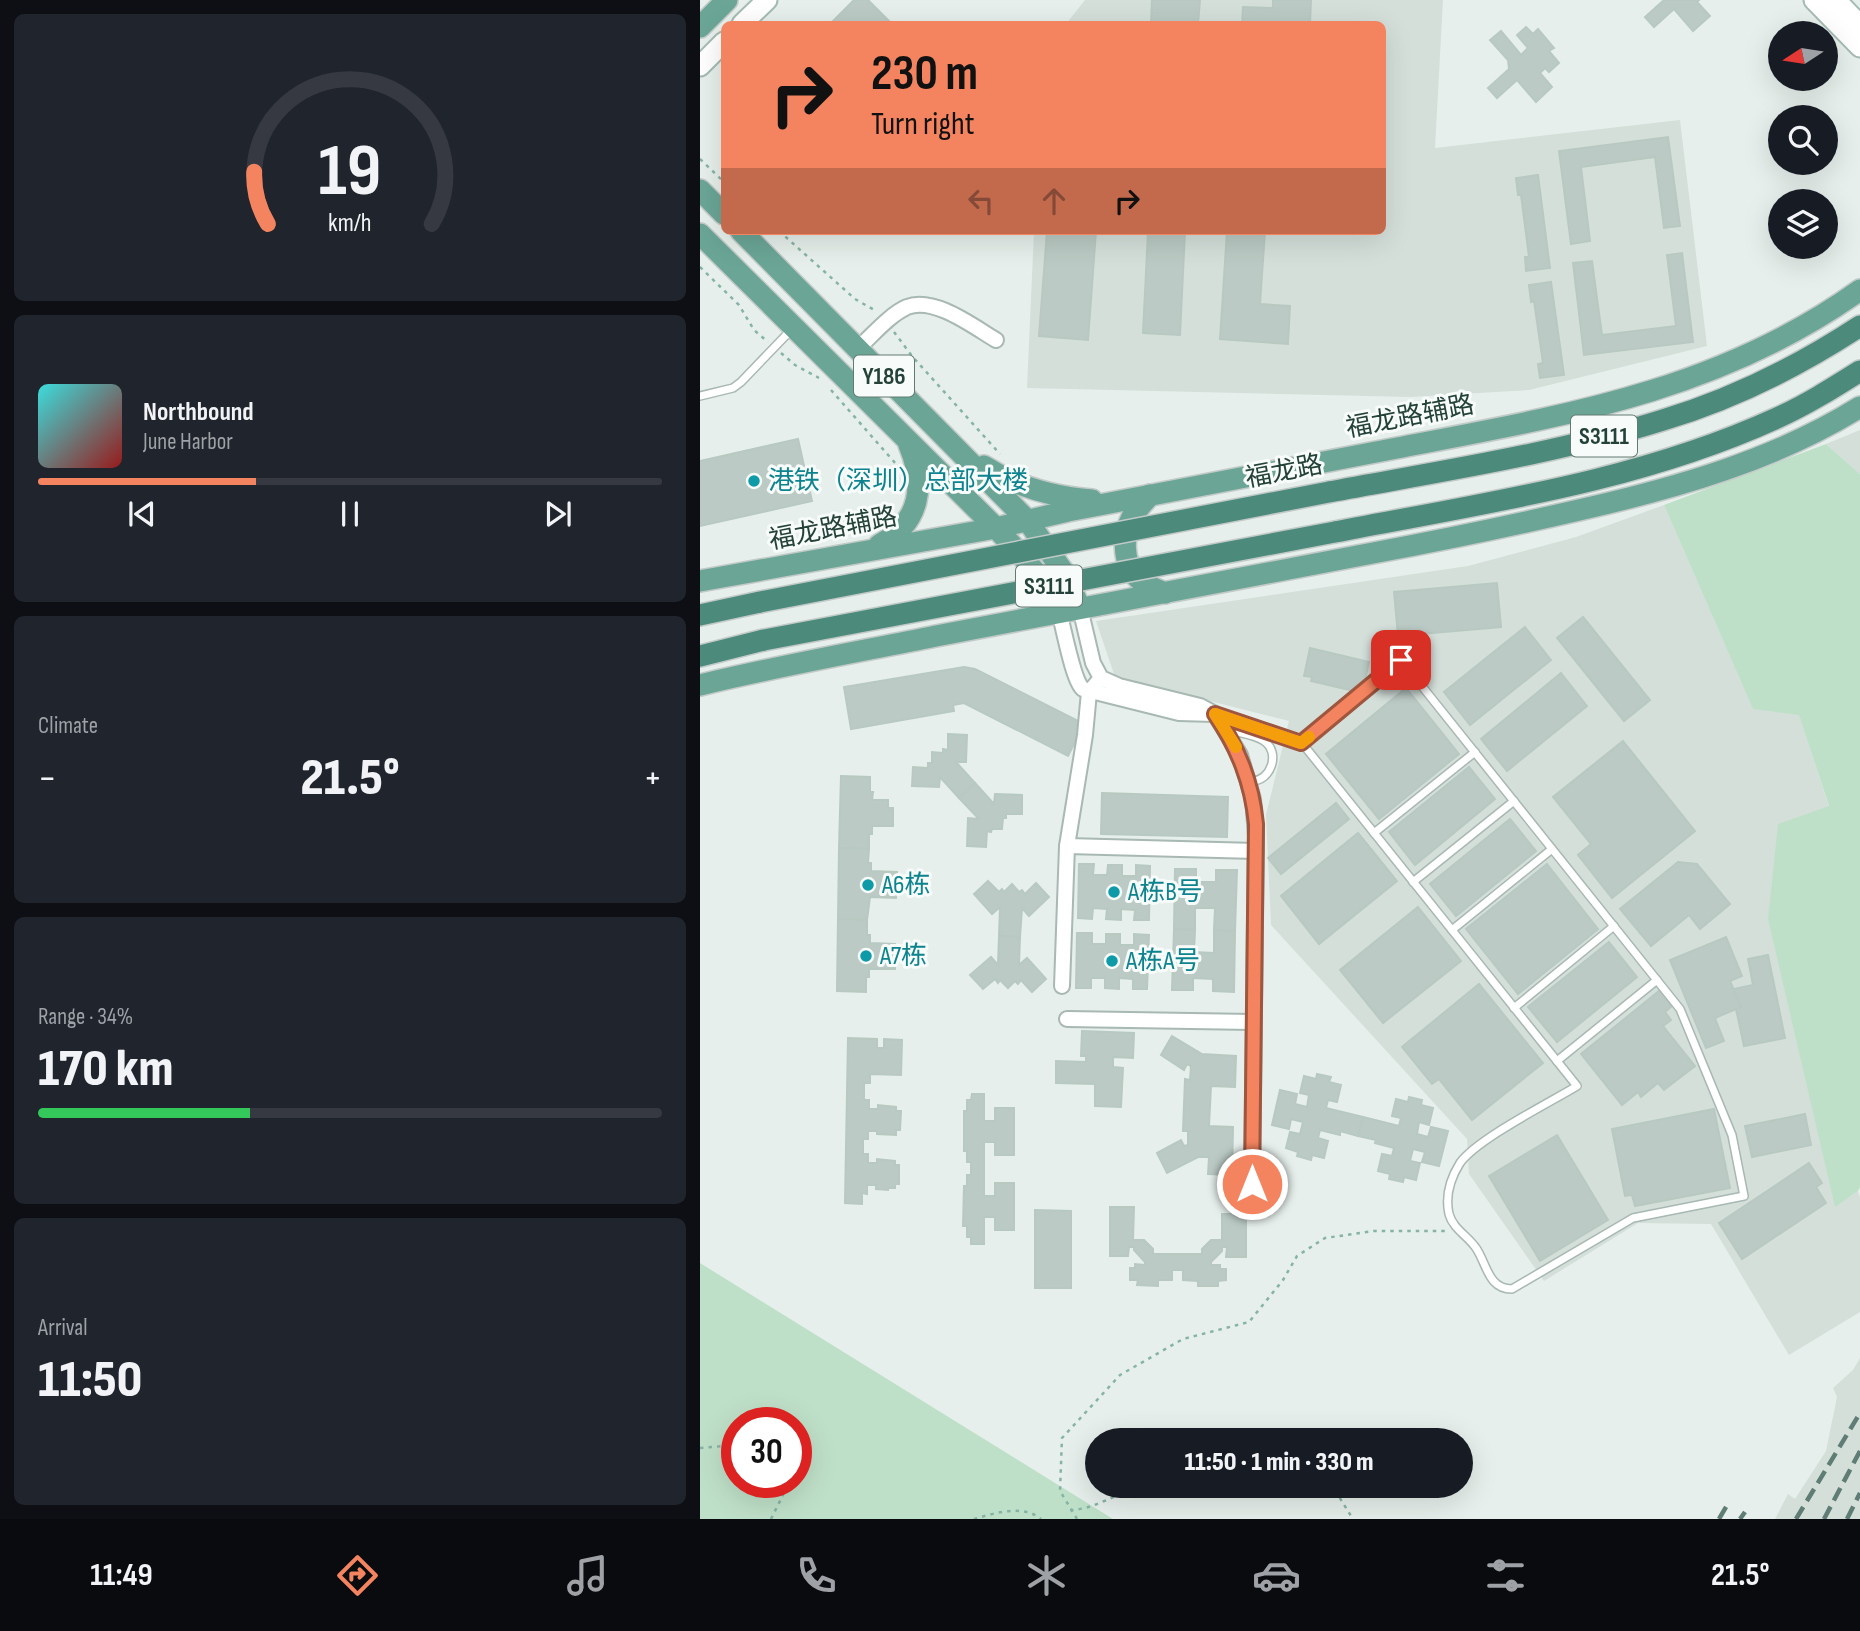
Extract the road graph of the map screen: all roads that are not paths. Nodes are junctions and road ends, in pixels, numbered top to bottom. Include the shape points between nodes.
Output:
1 (727, 0) edge
2 (767, 0) edge
3 (1814, 0) edge
4 (1836, 0) edge
5 (745, 21) edge
6 (1860, 25) edge
7 (700, 27) edge
8 (721, 45) edge
9 (1860, 47) edge
10 (700, 66) edge
11 (700, 190) edge
12 (721, 211) edge
13 (700, 234) edge
14 (745, 235) edge
15 (1860, 290) edge
16 (1860, 326) edge
17 (794, 327) junction
18 (996, 340) dead end
19 (858, 349) junction
20 (1860, 371) edge
21 (701, 394) edge
22 (1860, 407) edge
23 (907, 440) junction
24 (953, 446) junction
25 (1150, 495) junction
26 (1126, 500) junction
27 (1027, 520) junction
28 (996, 528) junction
29 (871, 550) junction
30 (700, 581) edge
31 (1165, 593) junction
32 (1069, 610) junction
33 (700, 615) edge
34 (700, 656) edge
35 (1101, 678) junction
36 (700, 685) edge
37 (1088, 692) junction
38 (1215, 714) junction
39 (1226, 729) junction
40 (1301, 743) junction
41 (1475, 752) junction
42 (1247, 777) junction
43 (1514, 801) junction
44 (1374, 834) junction
45 (1067, 846) junction
46 (1552, 849) junction
47 (1256, 851) junction
48 (1413, 882) junction
49 (1614, 926) junction
50 (1452, 930) junction
51 (1657, 980) junction
52 (1062, 986) dead end
53 (1514, 1008) junction
54 (1067, 1019) dead end
55 (1253, 1022) junction
56 (1557, 1061) junction
57 (1252, 1184) dead end

1 - 7 main road
2 - 5 main road
3 - 9 main road
4 - 6 main road
8 - 10 main road
11 - 12 main road
13 - 17 main road, Y186
14 - 19 main road, Y186
15 - 25 main road, 福龙路辅路 via 1800,330 1763,348 1640,396 1528,423
16 - 33 highway, 福龙路 / S3111, bridge via 1765,380 1665,420 1533,453
17 - 21 lane via 741,382
17 - 23 main road, Y186
18 - 19 street via 940,308 917,304 900,311
19 - 24 main road, Y186
20 - 34 highway, S3111, bridge via 1777,418 1657,463 1541,491
22 - 31 main road via 1776,450 1646,494 1502,528
23 - 28 main road, Y186
23 - 29 main road via 918,471 912,514 895,537
24 - 26 main road via 1019,485 1052,495
24 - 27 main road, Y186
25 - 26 main road, 福龙路辅路
25 - 31 main road via 1132,517 1125,535 1126,554 1134,575
26 - 27 main road, 福龙路辅路
27 - 28 main road, 福龙路辅路
27 - 32 main road, Y186 via 1065,574
28 - 29 main road, 福龙路辅路
28 - 32 main road, Y186
29 - 30 main road, 福龙路辅路
31 - 32 main road
32 - 35 street
32 - 36 main road
32 - 37 street via 1075,679
35 - 37 street
35 - 38 street
37 - 38 street via 1179,713
37 - 45 street
38 - 39 street
38 - 40 lane
39 - 42 street
39 - 42 lane via 1261,739 1270,748 1268,774 1255,782
40 - 41 lane via 1401,660
40 - 44 lane
41 - 43 lane
41 - 44 lane
42 - 47 street via 1255,811
43 - 46 lane
43 - 48 lane
44 - 48 lane
45 - 47 street
45 - 52 street
46 - 49 lane
46 - 50 lane
47 - 55 street
48 - 50 lane
49 - 51 lane
49 - 53 lane
50 - 53 lane
51 - 56 lane
51 - 56 lane via 1681,1009 1732,1135 1744,1196 1633,1218 1512,1289 1504,1289 1493,1282 1475,1246 1450,1216 1448,1189 1461,1162 1482,1143 1577,1086
53 - 56 lane
54 - 55 street
55 - 57 street

